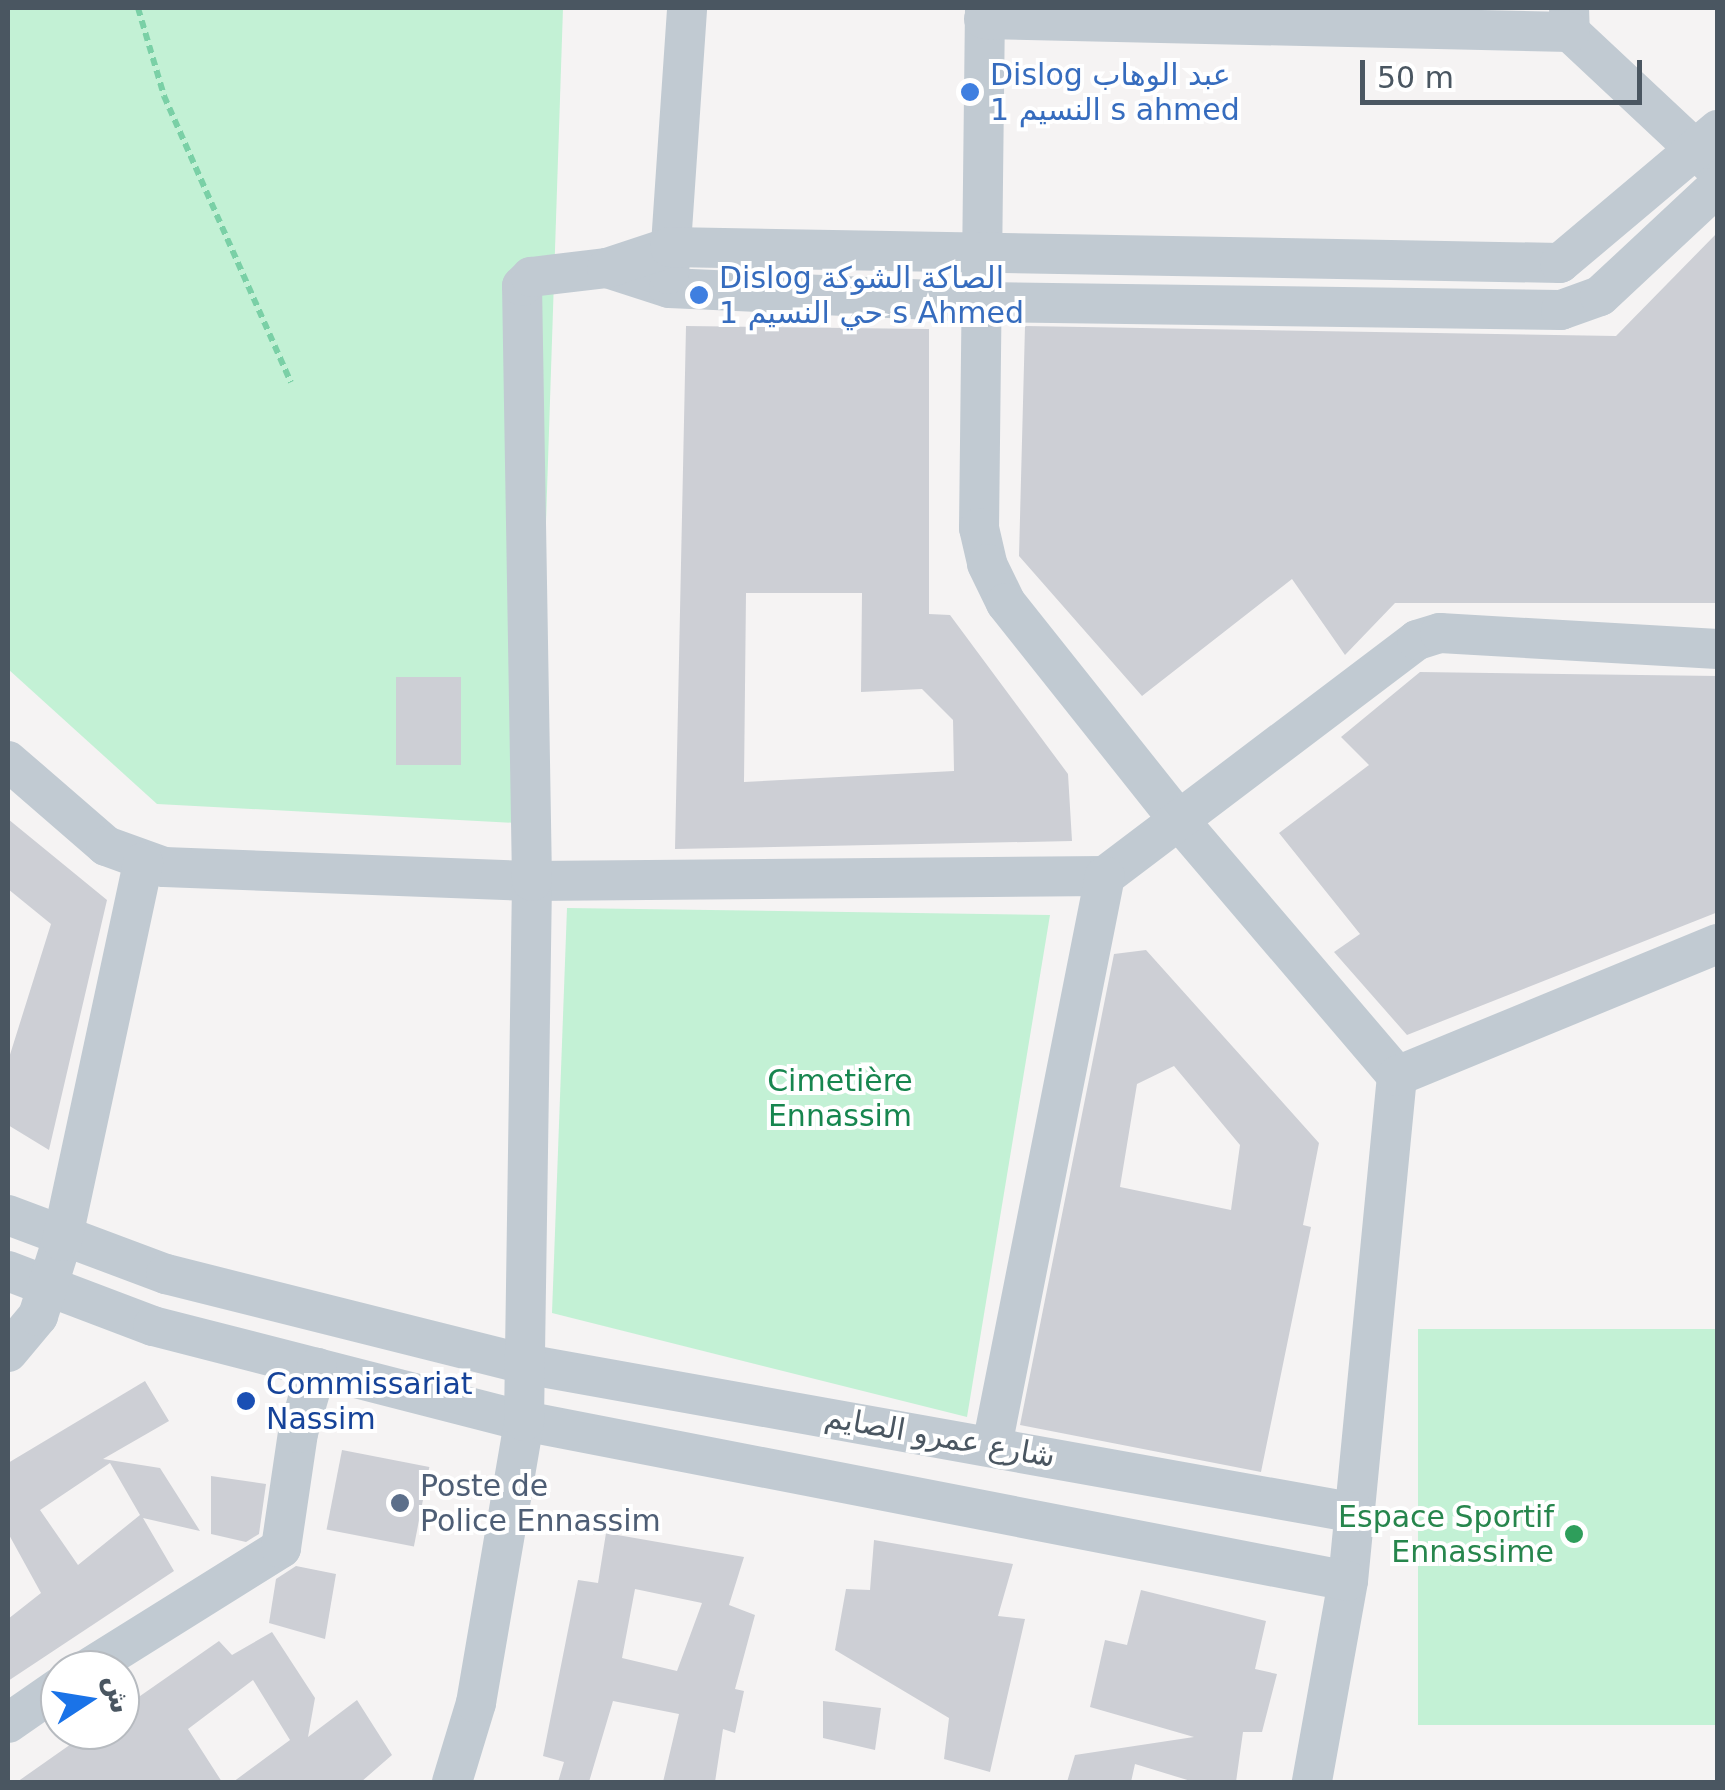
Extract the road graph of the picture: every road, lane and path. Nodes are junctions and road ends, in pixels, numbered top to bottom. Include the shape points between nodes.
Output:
1 (138, 8) edge
2 (687, 8) edge
3 (984, 13) edge
4 (1569, 20) edge
5 (1710, 150) edge
6 (1718, 186) edge
7 (670, 246) junction
8 (984, 258) junction
9 (606, 268) junction
10 (669, 288) junction
11 (982, 302) junction
12 (291, 382) dead end
13 (1718, 649) edge
14 (8, 761) edge
15 (1182, 824) junction
16 (143, 864) junction
17 (1105, 876) junction
18 (532, 881) junction
19 (1718, 944) edge
20 (1397, 1076) junction
21 (8, 1214) edge
22 (62, 1241) junction
23 (8, 1271) edge
24 (47, 1290) junction
25 (8, 1352) edge
26 (525, 1364) junction
27 (318, 1368) junction
28 (524, 1421) junction
29 (992, 1446) junction
30 (1356, 1512) junction
31 (1348, 1580) junction
32 (118, 1650) edge
33 (40, 1701) edge
34 (8, 1723) edge
35 (452, 1782) edge
36 (1312, 1782) edge

1 - 12 path via 164,96
2 - 7 street
3 - 4 street
3 - 8 street
4 - 5 street
5 - 8 street via 1560,263
6 - 11 street via 1600,296 1561,310
7 - 8 street
7 - 9 street
7 - 10 street
8 - 11 street
9 - 10 street
9 - 18 street via 531,276 518,304
10 - 11 street
11 - 15 street via 980,528 986,564 1006,603
13 - 15 street via 1440,633 1417,640
14 - 16 street via 106,846
15 - 17 street
15 - 20 street
16 - 18 street
16 - 22 street
17 - 18 street
17 - 29 street
18 - 26 street
19 - 20 street
20 - 30 street
21 - 22 street, شارع عمرو الصايم
22 - 24 street
22 - 26 street, شارع عمرو الصايم
23 - 24 street, شارع عمرو الصايم
24 - 25 street via 38,1316
24 - 27 street, شارع عمرو الصايم
26 - 28 street
26 - 29 street, شارع عمرو الصايم
27 - 28 street, شارع عمرو الصايم
27 - 32 street via 298,1433 282,1548
28 - 31 street, شارع عمرو الصايم
28 - 35 street via 476,1703
29 - 30 street, شارع عمرو الصايم
30 - 31 street
31 - 36 street
33 - 34 street

